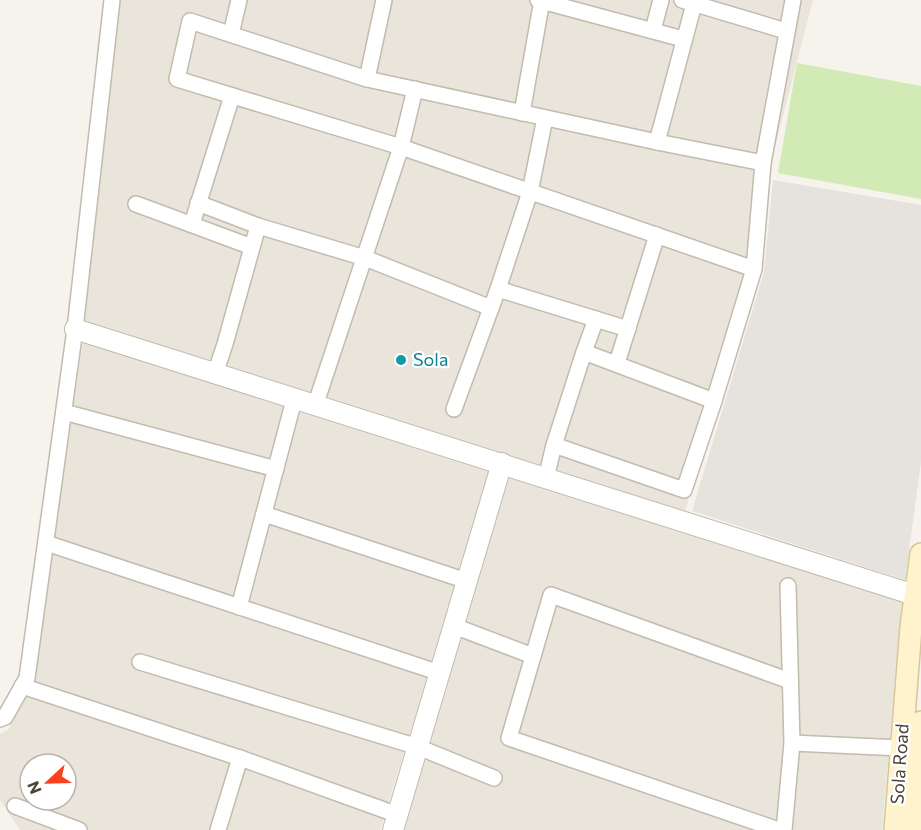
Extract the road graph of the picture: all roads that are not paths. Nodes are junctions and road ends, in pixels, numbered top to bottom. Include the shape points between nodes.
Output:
1 (112, 0) edge
2 (239, 0) edge
3 (384, 0) edge
4 (540, 0) edge
5 (661, 0) edge
6 (793, 0) edge
7 (688, 2) edge
8 (653, 30) junction
9 (786, 31) junction
10 (231, 34) junction
11 (683, 39) junction
12 (367, 79) junction
13 (415, 89) junction
14 (232, 96) junction
15 (522, 113) junction
16 (545, 118) junction
17 (657, 142) junction
18 (401, 147) junction
19 (764, 163) junction
20 (530, 192) junction
21 (198, 203) junction
22 (136, 204) dead end
23 (192, 224) junction
24 (258, 226) junction
25 (657, 235) junction
26 (252, 247) junction
27 (365, 258) junction
28 (754, 269) junction
29 (498, 289) junction
30 (491, 308) junction
31 (596, 319) junction
32 (75, 329) junction
33 (628, 329) junction
34 (584, 352) junction
35 (617, 363) junction
36 (215, 374) junction
37 (294, 400) junction
38 (714, 401) junction
39 (315, 406) junction
40 (454, 410) dead end
41 (64, 412) junction
42 (554, 445) junction
43 (502, 463) junction
44 (276, 469) junction
45 (546, 478) junction
46 (264, 514) junction
47 (46, 543) junction
48 (921, 555) edge
49 (467, 581) junction
50 (788, 586) dead end
51 (918, 596) edge
52 (239, 607) junction
53 (454, 626) junction
54 (533, 656) junction
55 (140, 662) dead end
56 (440, 673) junction
57 (790, 681) junction
58 (22, 686) junction
59 (0, 719) edge
60 (921, 722) edge
61 (792, 743) junction
62 (418, 747) junction
63 (902, 748) junction
64 (240, 758) junction
65 (494, 778) dead end
66 (15, 806) dead end
67 (395, 823) edge
68 (772, 829) edge
69 (79, 830) edge
70 (218, 830) edge
71 (784, 830) edge
72 (895, 830) edge
73 (912, 830) edge

1 - 32 street
2 - 10 street
3 - 12 street
4 - 8 street
4 - 15 street
5 - 8 street
6 - 9 street
7 - 9 street
7 - 11 street
8 - 11 street
9 - 19 street
10 - 12 street
10 - 14 street via 190,21 177,79
11 - 17 street
12 - 13 street
13 - 15 street
13 - 18 street
14 - 18 street
14 - 21 street
15 - 16 street
16 - 17 street
16 - 20 street
17 - 19 street
18 - 20 street
18 - 27 street
19 - 28 street
20 - 25 street
20 - 29 street
21 - 23 street
21 - 24 street
22 - 23 street
23 - 26 street
24 - 26 street
24 - 27 street
25 - 28 street
25 - 33 street
26 - 36 street
27 - 30 street
27 - 39 street
28 - 38 street
29 - 30 street
29 - 31 street
30 - 40 street
31 - 33 street
31 - 34 street
32 - 36 street
32 - 41 street
33 - 35 street
34 - 35 street
34 - 42 street
35 - 38 street
36 - 37 street
37 - 39 street
37 - 44 street
38 - 42 street via 684,490
39 - 43 street
41 - 44 street
41 - 47 street
42 - 45 street
43 - 45 street
43 - 49 street
44 - 46 street
45 - 51 street
46 - 49 street
46 - 52 street
47 - 52 street
47 - 58 street via 27,678
48 - 51 main road, Sola Road
49 - 53 street
50 - 57 street
51 - 63 main road, Sola Road via 911,627
52 - 56 street
53 - 54 street
53 - 56 street
54 - 57 street via 551,595
54 - 68 street via 508,738
55 - 62 street
56 - 62 street
57 - 61 street
58 - 59 street via 5,717
58 - 64 street
60 - 73 main road, Sola Road
61 - 63 street
61 - 71 street
62 - 65 street
62 - 67 street
63 - 72 main road, Sola Road
64 - 67 street
64 - 70 street
66 - 69 street

